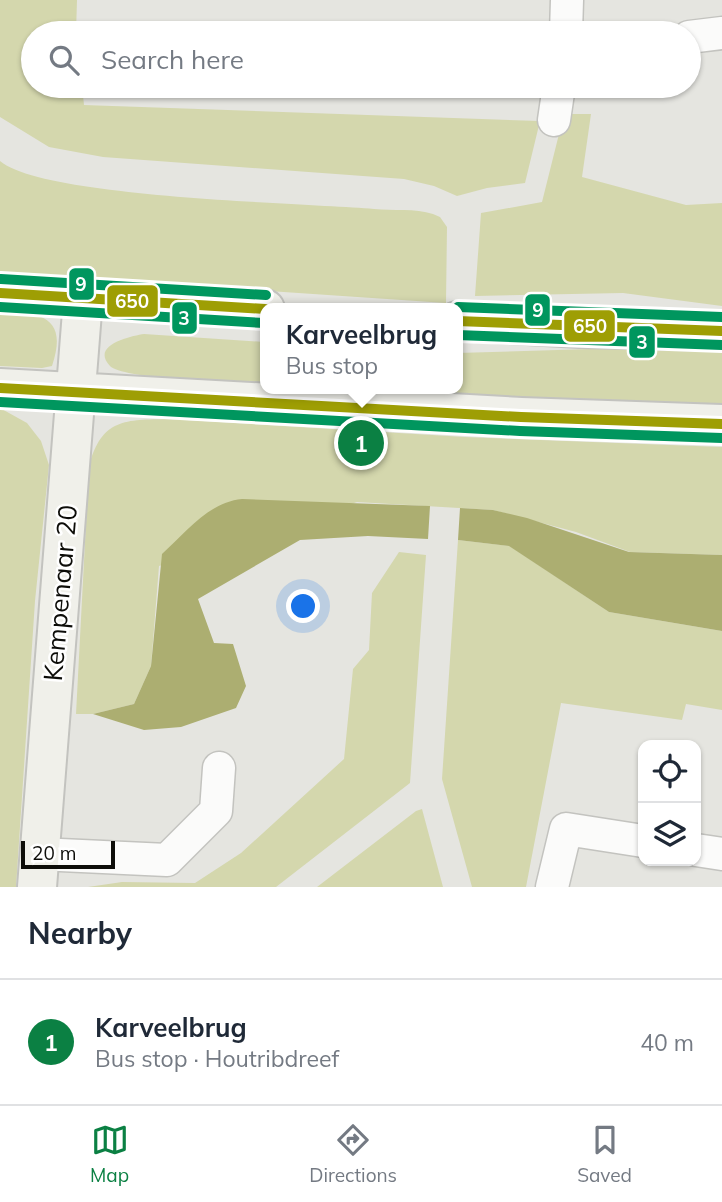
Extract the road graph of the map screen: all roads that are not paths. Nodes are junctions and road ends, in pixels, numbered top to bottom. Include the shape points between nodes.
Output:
1 (567, 0) edge
2 (566, 21) edge
3 (722, 33) edge
4 (701, 36) edge
5 (557, 98) edge
6 (554, 120) dead end
7 (0, 293) edge
8 (83, 299) junction
9 (260, 309) edge
10 (463, 321) edge
11 (722, 331) edge
12 (0, 388) edge
13 (76, 394) junction
14 (722, 424) edge
15 (219, 768) dead end
16 (638, 841) edge
17 (701, 851) edge
18 (722, 855) edge
19 (38, 871) edge
20 (552, 887) edge

1 - 2 street
3 - 4 street
5 - 6 street
7 - 8 main road
8 - 9 main road
8 - 13 main road, Kempenaar 20
10 - 11 main road
12 - 13 main road
13 - 14 main road
13 - 19 main road, Kempenaar 20
15 - 19 street via 216,811 167,860
16 - 20 street via 566,829
17 - 18 street

